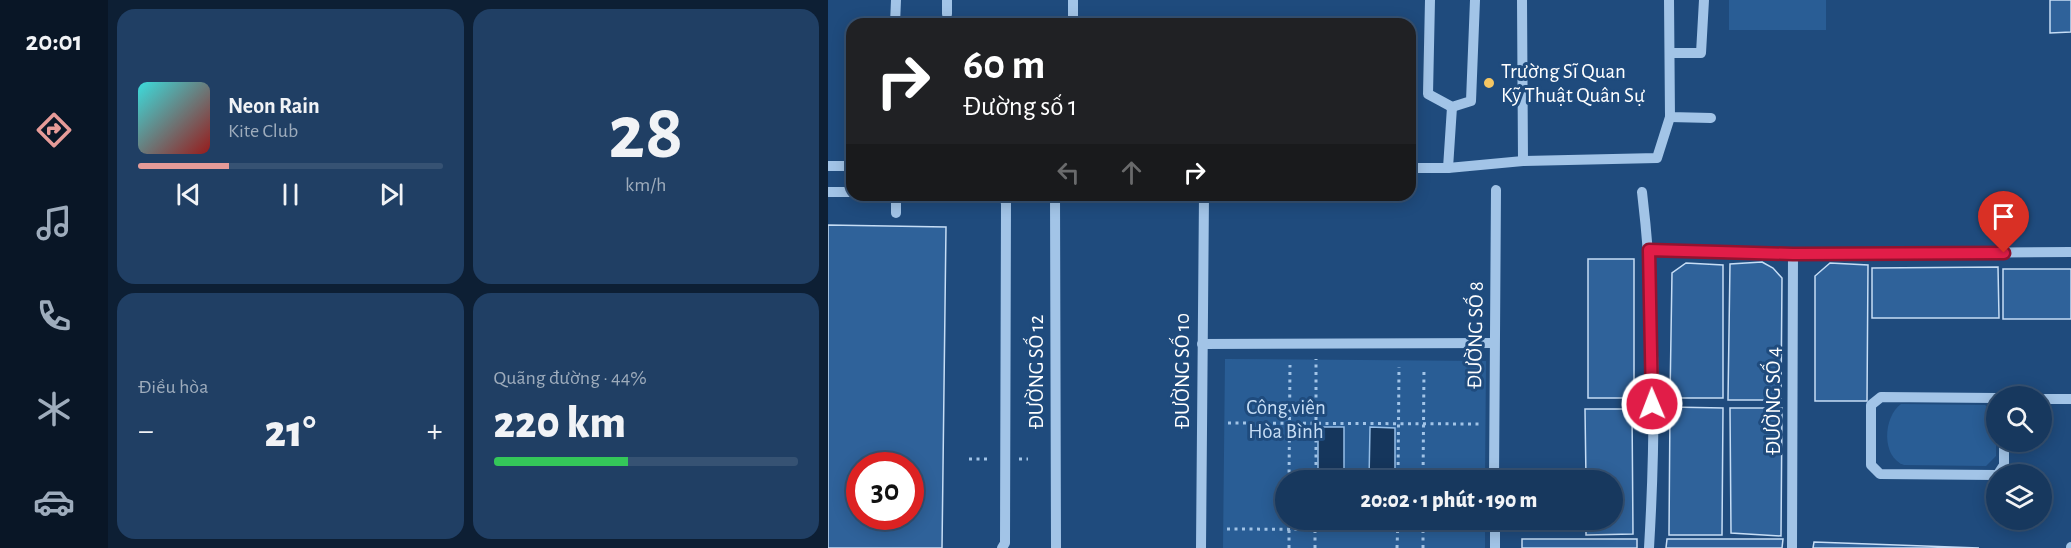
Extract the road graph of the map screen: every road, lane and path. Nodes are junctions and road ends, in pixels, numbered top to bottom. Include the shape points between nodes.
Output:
1 (896, 0) edge
2 (946, 0) edge
3 (1073, 0) edge
4 (1430, 0) edge
5 (1475, 0) edge
6 (1522, 0) edge
7 (1669, 0) edge
8 (1704, 0) edge
9 (947, 14) dead end
10 (896, 18) edge
11 (1073, 18) edge
12 (1670, 53) junction
13 (1452, 107) junction
14 (1670, 117) junction
15 (1711, 118) dead end
16 (1523, 161) junction
17 (828, 165) edge
18 (846, 166) edge
19 (1416, 168) edge
20 (1448, 168) junction
21 (1496, 190) dead end
22 (828, 192) edge
23 (846, 192) edge
24 (1642, 192) dead end
25 (896, 201) edge
26 (1005, 201) edge
27 (1055, 201) edge
28 (1204, 201) edge
29 (896, 213) dead end
30 (1649, 250) junction
31 (2071, 252) edge
32 (1793, 254) junction
33 (1494, 343) junction
34 (1202, 344) junction
35 (1317, 344) junction
36 (1290, 365) dead end
37 (1399, 367) dead end
38 (1424, 368) dead end
39 (1986, 398) edge
40 (2052, 399) edge
41 (2071, 399) edge
42 (1228, 423) dead end
43 (1289, 423) junction
44 (1316, 423) junction
45 (1399, 424) junction
46 (1424, 424) junction
47 (1484, 424) dead end
48 (1289, 470) edge
49 (1316, 470) edge
50 (1398, 470) edge
51 (1424, 470) edge
52 (1494, 470) edge
53 (1986, 475) edge
54 (1227, 528) dead end
55 (1275, 529) edge
56 (1289, 530) edge
57 (1315, 530) edge
58 (1398, 530) edge
59 (1423, 530) edge
60 (1495, 530) edge
61 (1002, 548) edge
62 (1056, 548) edge
63 (1201, 548) edge
64 (1289, 548) edge
65 (1315, 548) edge
66 (1397, 548) edge
67 (1423, 548) edge
68 (1495, 548) edge
69 (1649, 548) edge
70 (1792, 548) edge

1 - 10 street
2 - 9 street
3 - 11 street
4 - 13 street via 1428,94
5 - 13 street via 1471,100
6 - 16 street
7 - 12 street
8 - 12 street via 1701,53
12 - 14 street
13 - 20 street
14 - 15 street
14 - 16 street via 1657,158
16 - 20 street
17 - 18 street
19 - 20 street
21 - 33 street, ĐƯỜNG SỐ 8
22 - 23 street
24 - 30 street
25 - 29 street
26 - 61 street
27 - 62 street, ĐƯỜNG SỐ 12
28 - 34 street, ĐƯỜNG SỐ 10
30 - 32 street
30 - 69 street via 1654,470
31 - 32 street
32 - 70 street, ĐƯỜNG SỐ 4
33 - 35 street
33 - 52 street, ĐƯỜNG SỐ 8
34 - 35 street
34 - 63 street, ĐƯỜNG SỐ 10
35 - 44 path
36 - 43 path
37 - 45 path
38 - 46 path
39 - 53 street via 1881,397 1872,405 1871,453 1871,465 1880,474
40 - 41 street
42 - 43 path
43 - 44 path
43 - 48 path
44 - 45 path
44 - 49 path
45 - 46 path
45 - 50 path
46 - 47 path
46 - 51 path
54 - 55 path
56 - 64 path
57 - 65 path
58 - 66 path
59 - 67 path
60 - 68 street

